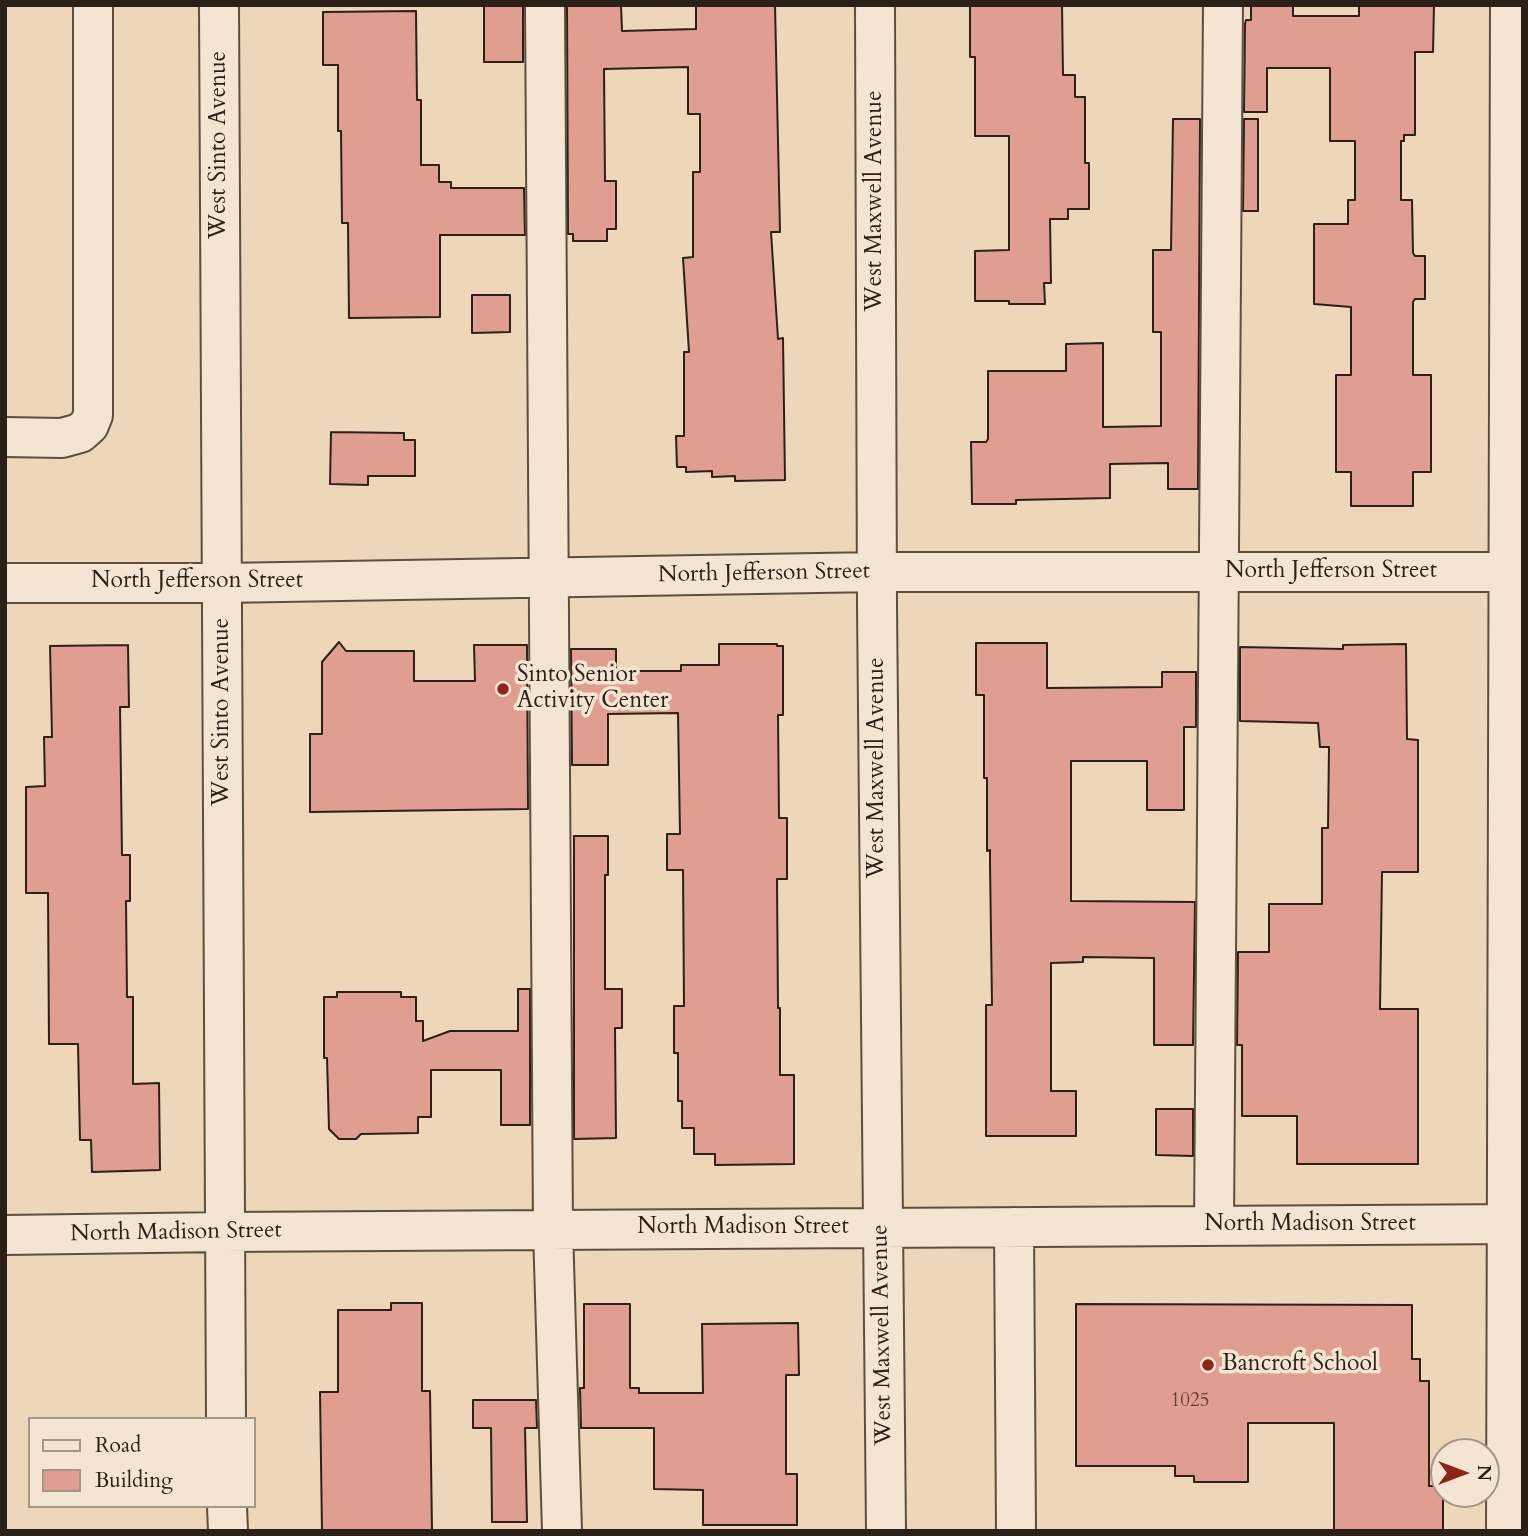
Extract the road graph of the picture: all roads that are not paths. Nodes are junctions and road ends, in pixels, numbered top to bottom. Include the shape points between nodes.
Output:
1 (93, 5) edge
2 (219, 5) edge
3 (545, 5) edge
4 (875, 5) edge
5 (1223, 5) edge
6 (1510, 5) edge
7 (5, 437) edge
8 (1516, 571) edge
9 (877, 572) junction
10 (1219, 572) junction
11 (550, 577) junction
12 (5, 583) edge
13 (223, 583) junction
14 (1514, 1224) edge
15 (1214, 1225) junction
16 (881, 1227) junction
17 (1014, 1227) junction
18 (554, 1229) junction
19 (224, 1231) junction
20 (5, 1235) edge
21 (226, 1417) edge
22 (227, 1508) edge
23 (228, 1531) edge
24 (562, 1531) edge
25 (886, 1531) edge
26 (1016, 1531) edge
27 (1506, 1531) edge

1 - 7 street via 93,415 80,433 62,438
2 - 13 street, West Sinto Avenue
3 - 11 street
4 - 9 street, West Maxwell Avenue
5 - 10 street
6 - 8 street
8 - 10 street, North Jefferson Street
8 - 14 street
9 - 10 street, North Jefferson Street
9 - 11 street, North Jefferson Street
9 - 16 street, West Maxwell Avenue
10 - 15 street
11 - 13 street, North Jefferson Street
11 - 18 street
12 - 13 street, North Jefferson Street
13 - 19 street, West Sinto Avenue
14 - 15 street, North Madison Street
14 - 27 street
15 - 17 street, North Madison Street
16 - 17 street, North Madison Street
16 - 18 street, North Madison Street
16 - 25 street, West Maxwell Avenue
17 - 26 street
18 - 19 street, North Madison Street
18 - 24 street
19 - 20 street, North Madison Street
19 - 21 street, West Sinto Avenue
22 - 23 street

